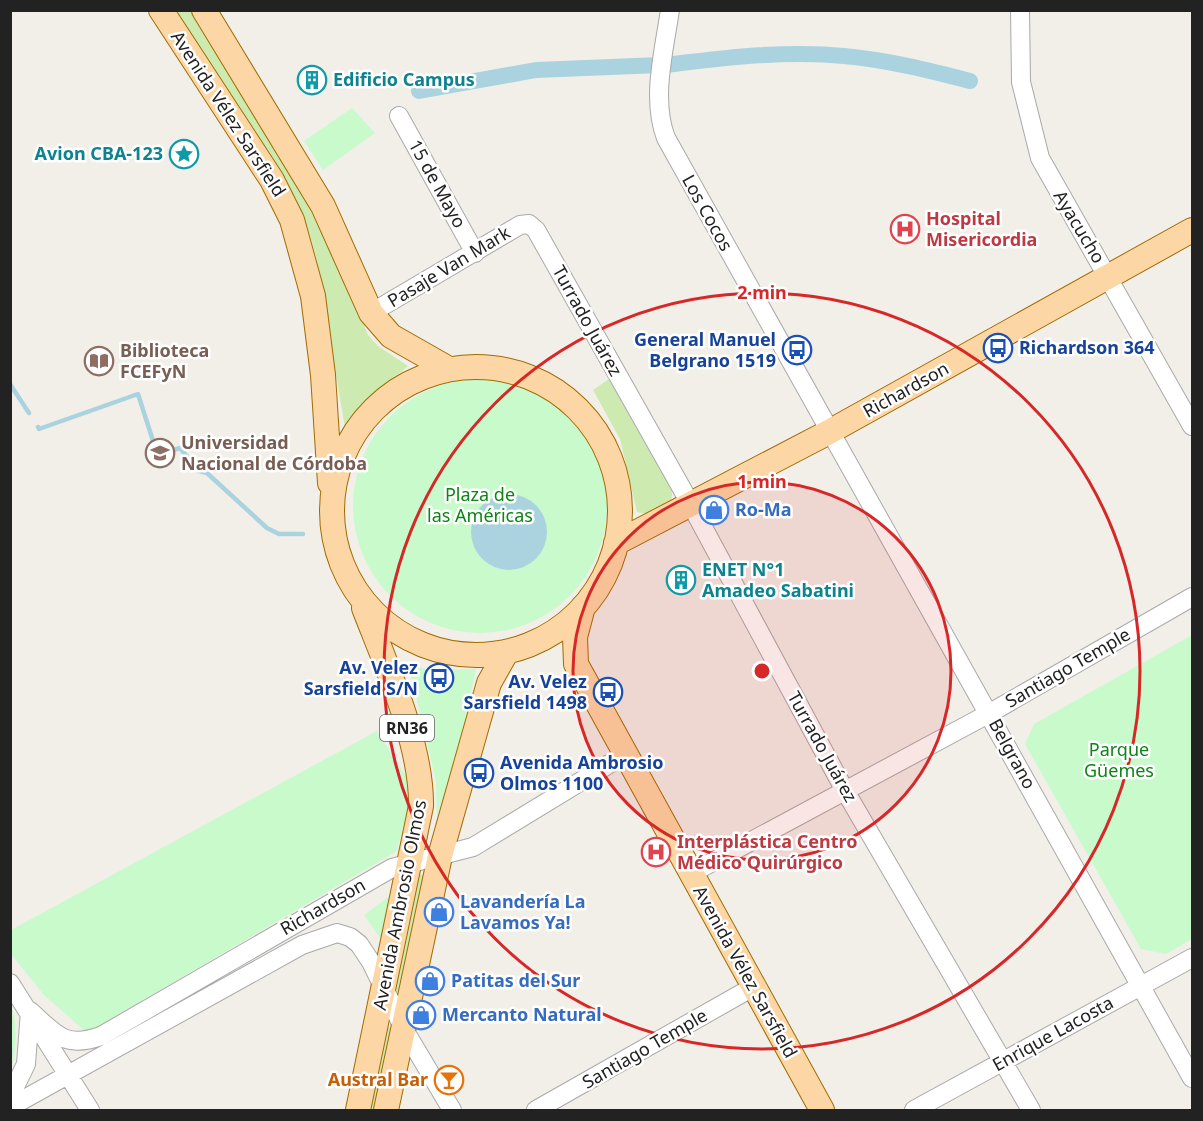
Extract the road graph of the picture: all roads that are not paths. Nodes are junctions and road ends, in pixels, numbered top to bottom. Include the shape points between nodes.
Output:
1 (161, 10) edge
2 (204, 10) edge
3 (670, 10) edge
4 (1020, 10) edge
5 (399, 116) dead end
6 (529, 224) joint
7 (1192, 230) edge
8 (475, 253) junction
9 (1109, 277) junction
10 (371, 314) junction
11 (449, 369) junction
12 (1191, 418) edge
13 (829, 432) junction
14 (690, 503) junction
15 (331, 504) junction
16 (616, 543) junction
17 (1192, 597) edge
18 (361, 600) junction
19 (583, 607) junction
20 (506, 653) junction
21 (990, 713) junction
22 (624, 755) junction
23 (844, 789) junction
24 (440, 856) junction
25 (410, 861) junction
26 (690, 874) junction
27 (1192, 958) edge
28 (10, 983) edge
29 (753, 987) junction
30 (1140, 987) junction
31 (385, 993) junction
32 (30, 1011) junction
33 (405, 1031) junction
34 (1004, 1062) junction
35 (69, 1074) junction
36 (1192, 1078) edge
37 (10, 1097) edge
38 (10, 1107) edge
39 (90, 1110) edge
40 (358, 1110) edge
41 (386, 1110) edge
42 (452, 1110) edge
43 (536, 1110) edge
44 (822, 1110) edge
45 (914, 1110) edge
46 (1031, 1110) edge

1 - 15 main road, Avenida Vélez Sarsfield / RN36 via 272,180 300,246 314,296 319,334
2 - 10 main road, Avenida Vélez Sarsfield via 323,206
3 - 13 street, Los Cocos via 659,121
4 - 9 street, Ayacucho via 1021,82 1035,143 1048,173
5 - 8 street, 15 de Mayo
6 - 8 street, Pasaje Van Mark via 520,225
6 - 14 street, Turrado Juárez via 536,230
7 - 9 main road, Richardson
8 - 10 street, Pasaje Van Mark
9 - 12 street, Ayacucho
9 - 13 main road, Richardson
10 - 11 main road, Avenida Vélez Sarsfield via 391,336
11 - 15 main road, RN36 via 412,381 381,403 355,432 338,466
11 - 16 main road, RN36 via 482,367 515,372 545,384 572,404 594,428 610,458 620,516
13 - 14 main road, Richardson
13 - 21 street, Belgrano
14 - 16 main road, Richardson
14 - 23 street, Turrado Juárez
15 - 18 main road, RN36 via 333,538 347,578
16 - 19 main road, RN36 via 604,577
17 - 21 street, Santiago Temple
18 - 20 main road, RN36 via 406,638 434,650 464,655
18 - 25 main road, Avenida Ambrosio Olmos / RN36 via 419,772 421,806
19 - 20 main road, RN36 via 537,642
19 - 22 main road, Avenida Vélez Sarsfield via 575,637 576,664
20 - 24 main road, Avenida Ambrosio Olmos via 489,683
21 - 23 street, Santiago Temple
21 - 30 street, Belgrano
22 - 24 street, Richardson via 473,847
22 - 26 main road, Avenida Vélez Sarsfield
23 - 26 street, Santiago Temple
23 - 34 street, Turrado Juárez
24 - 25 street, Richardson
24 - 33 main road, Avenida Ambrosio Olmos
25 - 31 main road, Avenida Ambrosio Olmos / RN36
25 - 32 street, Richardson via 101,1036 72,1042 59,1037
26 - 29 main road, Avenida Vélez Sarsfield
27 - 30 street, Enrique Lacosta
28 - 32 street
29 - 43 street, Santiago Temple
29 - 44 main road, Avenida Vélez Sarsfield
30 - 34 street, Enrique Lacosta
30 - 36 street, Belgrano
31 - 33 street, Richardson
31 - 35 street, Richardson via 359,944 337,933 321,937
31 - 40 main road, Avenida Ambrosio Olmos / RN36
32 - 35 street
32 - 37 street via 26,1064
33 - 41 main road, Avenida Ambrosio Olmos
33 - 42 street, Richardson
34 - 45 street, Enrique Lacosta
34 - 46 street, Turrado Juárez
35 - 38 street, Richardson
35 - 39 street

